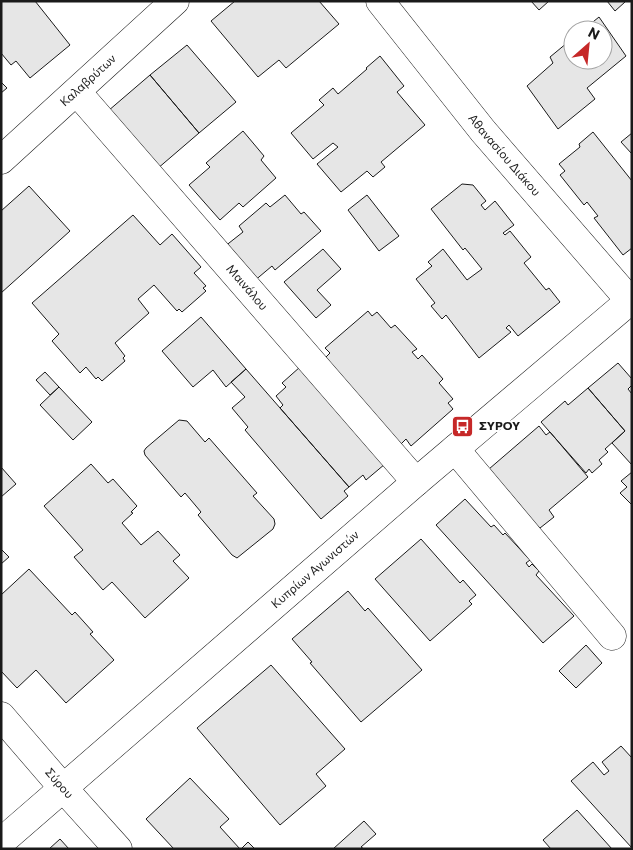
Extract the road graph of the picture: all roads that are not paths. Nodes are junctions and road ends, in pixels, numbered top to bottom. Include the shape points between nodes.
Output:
1 (175, 1) edge
2 (380, 1) edge
3 (77, 92) junction
4 (1, 160) edge
5 (631, 301) edge
6 (455, 449) junction
7 (416, 482) junction
8 (612, 636) dead end
9 (1, 716) edge
10 (64, 789) junction
11 (1, 842) edge
12 (118, 849) edge

1 - 3 street, Καλαβρύτων
2 - 5 street, Αθανασίου Διάκου via 483,131
3 - 4 street, Καλαβρύτων
3 - 7 street, Μαινάλου
5 - 6 street, Κυπρίων Αγωνιστών
6 - 7 street, Κυπρίων Αγωνιστών
6 - 8 street
7 - 10 street, Κυπρίων Αγωνιστών
9 - 10 street, Σύρου
10 - 11 street, Κυπρίων Αγωνιστών
10 - 12 street, Σύρου

